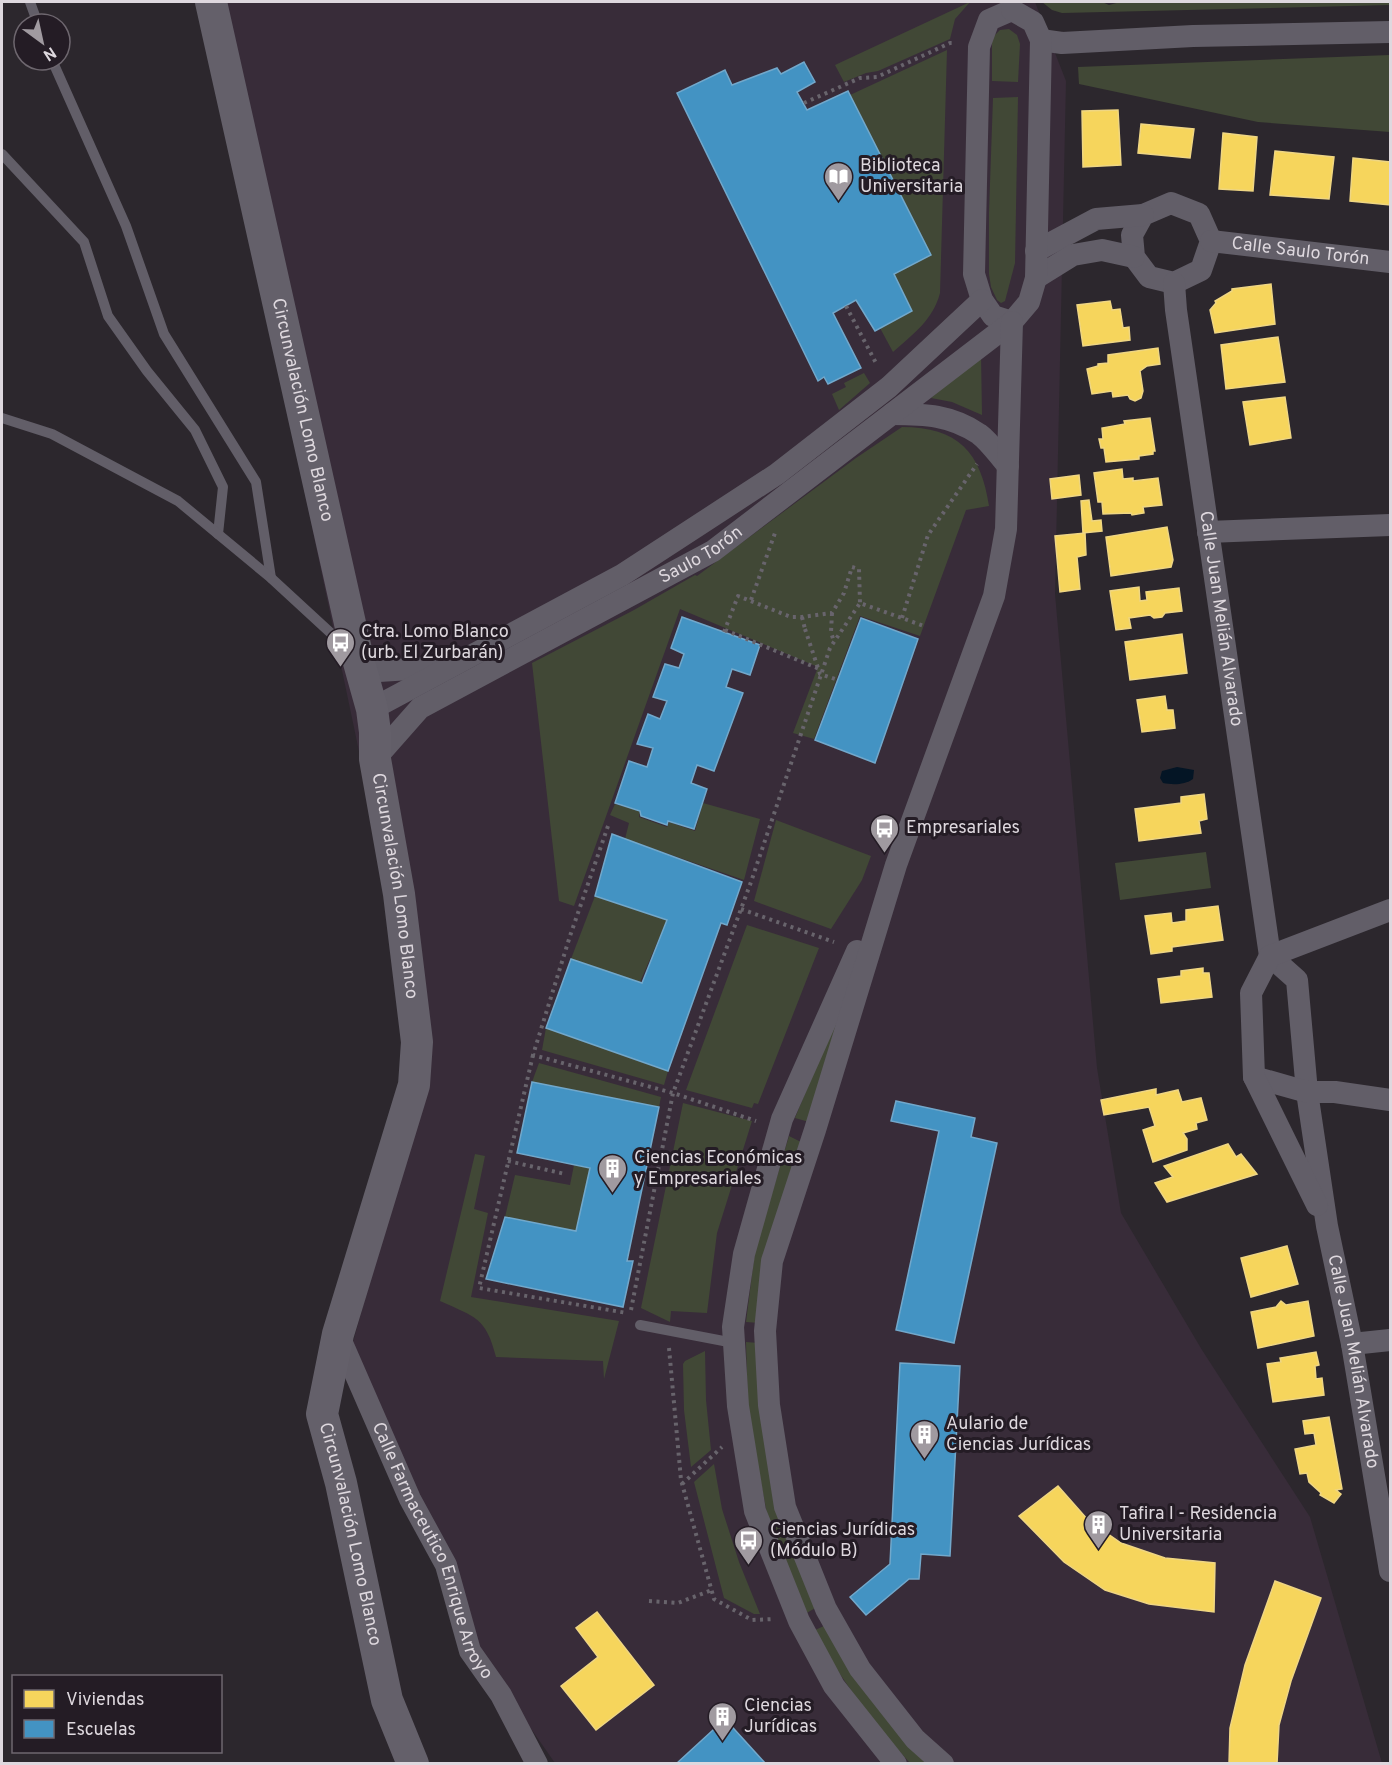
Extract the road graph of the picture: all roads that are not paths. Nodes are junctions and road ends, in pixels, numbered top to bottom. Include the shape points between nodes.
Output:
1 (211, 2) edge
2 (1011, 6) edge
3 (1390, 32) edge
4 (1041, 40) junction
5 (57, 72) edge
6 (2, 154) edge
7 (1143, 215) junction
8 (1211, 241) junction
9 (1036, 250) junction
10 (1134, 257) junction
11 (1390, 262) edge
12 (1036, 278) junction
13 (1174, 283) junction
14 (982, 300) junction
15 (1012, 322) junction
16 (892, 414) junction
17 (2, 418) edge
18 (1008, 466) junction
19 (1390, 525) edge
20 (1208, 532) junction
21 (218, 534) junction
22 (272, 578) junction
23 (361, 665) junction
24 (449, 667) junction
25 (372, 709) junction
26 (375, 759) junction
27 (896, 865) junction
28 (1390, 910) edge
29 (1270, 956) junction
30 (1254, 1077) junction
31 (1307, 1092) junction
32 (1390, 1100) edge
33 (1327, 1226) junction
34 (645, 1326) road end
35 (338, 1334) junction
36 (1390, 1340) edge
37 (734, 1344) junction
38 (1352, 1344) junction
39 (1390, 1570) edge
40 (413, 1764) edge
41 (537, 1764) edge
42 (896, 1764) edge
43 (943, 1764) edge

1 - 23 street, Circunvalación Lomo Blanco
2 - 4 street via 1033,22
2 - 14 street via 989,21 981,43 974,274
3 - 4 street via 1062,43
4 - 9 street
5 - 22 lane via 126,225 164,334 256,482
6 - 21 lane via 84,242 108,316 195,430 223,487
7 - 8 street via 1171,203 1199,214
7 - 9 street via 1096,219
7 - 10 street via 1132,235
8 - 11 street, Calle Saulo Torón
8 - 13 street via 1201,270
9 - 12 street
10 - 12 street via 1102,250 1073,255
10 - 13 street via 1149,277
12 - 15 street, Saulo Torón via 1029,302
13 - 20 street, Calle Juan Melián Alvarado
14 - 15 street via 993,315
14 - 24 street, Saulo Torón via 889,387 777,474 621,575
15 - 16 street, Saulo Torón
15 - 18 street
16 - 18 street via 930,414 951,419 980,435
16 - 26 street, Saulo Torón via 713,551 420,708
17 - 21 lane via 52,434 177,501
18 - 27 street via 1006,529 994,596
19 - 20 street
20 - 29 street, Calle Juan Melián Alvarado
21 - 22 lane
22 - 23 lane
23 - 24 street
23 - 25 street, Circunvalación Lomo Blanco
24 - 25 street, Saulo Torón
25 - 26 street, Circunvalación Lomo Blanco
26 - 35 street, Circunvalación Lomo Blanco via 400,906 417,1042 415,1074
27 - 37 street via 780,1129 744,1254
27 - 43 street via 772,1261 765,1331 770,1404 785,1507 822,1599 860,1669 915,1739
28 - 29 street
29 - 30 street, Calle Juan Melián Alvarado via 1251,993
29 - 31 street, Calle Juan Melián Alvarado via 1297,980
30 - 31 street
30 - 33 street, Calle Juan Melián Alvarado
31 - 32 street
31 - 33 street, Calle Juan Melián Alvarado
33 - 38 street, Calle Juan Melián Alvarado
34 - 37 lane
35 - 40 street, Circunvalación Lomo Blanco via 322,1413 341,1483 387,1700
35 - 41 street, Calle Farmaceutico Enrique Arroyo via 410,1499 446,1565 470,1651 501,1695
36 - 38 street
37 - 42 street via 738,1406 755,1511 799,1621 834,1686
38 - 39 street, Calle Juan Melián Alvarado

